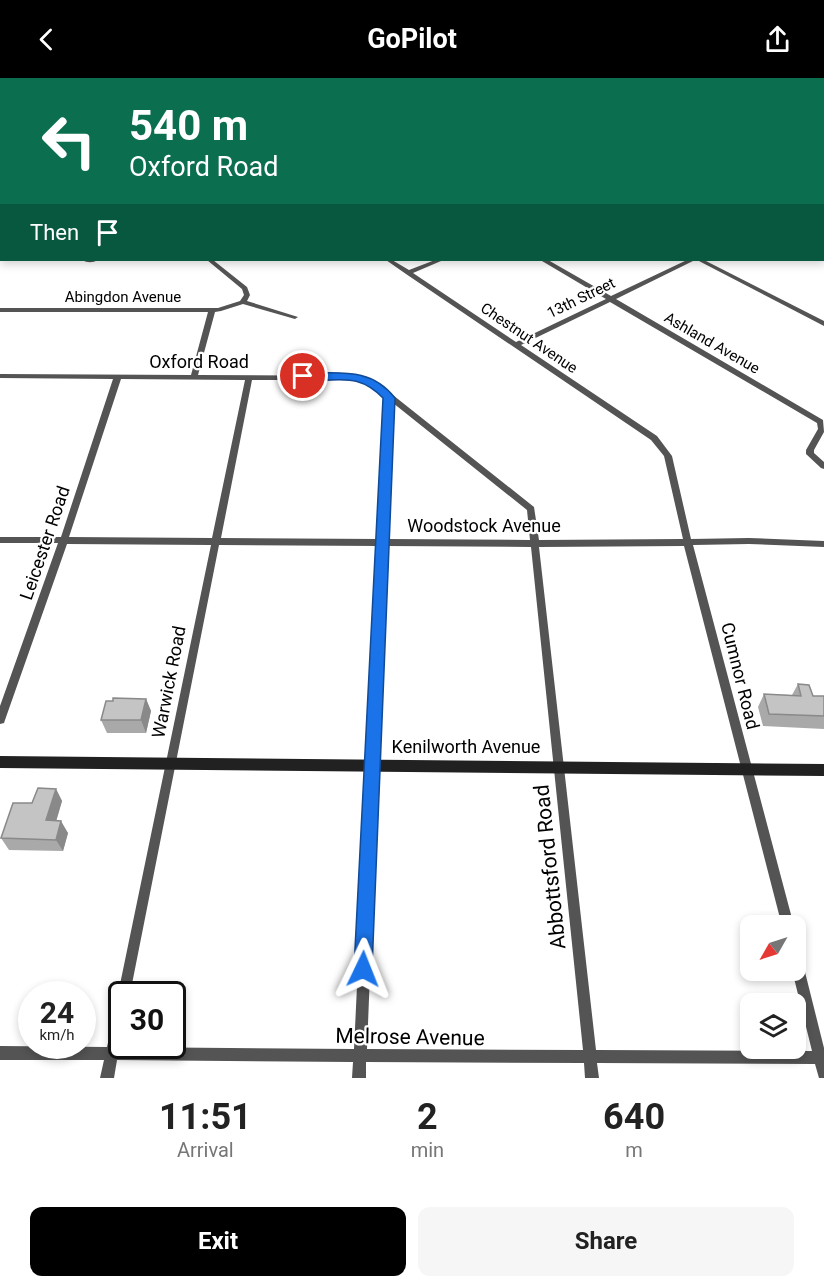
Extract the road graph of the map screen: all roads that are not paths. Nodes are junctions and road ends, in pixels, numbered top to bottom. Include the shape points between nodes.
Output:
1 (211, 261) edge
2 (390, 261) edge
3 (437, 261) edge
4 (546, 261) edge
5 (689, 261) edge
6 (702, 261) edge
7 (408, 273) junction
8 (611, 299) junction
9 (243, 302) junction
10 (0, 310) edge
11 (212, 310) junction
12 (295, 317) dead end
13 (824, 324) edge
14 (516, 345) junction
15 (0, 376) edge
16 (118, 376) junction
17 (194, 377) junction
18 (249, 377) junction
19 (389, 398) junction
20 (654, 438) joint
21 (824, 466) edge
22 (531, 509) joint
23 (0, 540) edge
24 (64, 540) junction
25 (216, 541) junction
26 (382, 542) junction
27 (534, 543) junction
28 (688, 544) junction
29 (824, 544) edge
30 (0, 720) edge
31 (0, 762) edge
32 (171, 765) junction
33 (371, 767) junction
34 (559, 767) junction
35 (746, 770) junction
36 (824, 770) edge
37 (785, 915) edge
38 (127, 981) edge
39 (801, 981) edge
40 (0, 1053) edge
41 (108, 1053) edge
42 (186, 1054) edge
43 (360, 1055) junction
44 (590, 1058) junction
45 (820, 1058) junction
46 (111, 1059) edge
47 (824, 1075) edge
48 (108, 1078) edge
49 (359, 1078) edge
50 (592, 1078) edge

1 - 9 street via 245,288
2 - 7 street, Chestnut Avenue
3 - 7 street
4 - 8 street, Ashland Avenue
5 - 8 street, 13th Street
6 - 13 street
7 - 14 street, Chestnut Avenue
8 - 14 street, 13th Street
8 - 21 street, Ashland Avenue via 820,422 822,429 810,454
9 - 11 street, Abingdon Avenue
9 - 12 street
10 - 11 street, Abingdon Avenue
11 - 17 street
14 - 20 street, Chestnut Avenue
15 - 16 street, Oxford Road
16 - 17 street, Oxford Road
16 - 24 street, Leicester Road
17 - 18 street, Oxford Road
18 - 19 street, Oxford Road via 363,378 376,384
18 - 25 street, Warwick Road
19 - 22 street, Oxford Road
19 - 26 street
20 - 28 street, Cumnor Road via 668,456
22 - 27 street, Abbottsford Road
23 - 24 street, Woodstock Avenue
24 - 25 street, Woodstock Avenue
24 - 30 street, Leicester Road
25 - 26 street, Woodstock Avenue
25 - 32 street, Warwick Road
26 - 27 street, Woodstock Avenue
26 - 33 street
27 - 28 street, Woodstock Avenue
27 - 34 street, Abbottsford Road
28 - 29 street, Woodstock Avenue
28 - 35 street, Cumnor Road
31 - 32 street, Kenilworth Avenue
32 - 33 street, Kenilworth Avenue
32 - 38 street, Warwick Road
33 - 34 street, Kenilworth Avenue
33 - 43 street
34 - 35 street, Kenilworth Avenue
34 - 44 street, Abbottsford Road
35 - 36 street, Kenilworth Avenue
35 - 37 street, Cumnor Road
39 - 45 street
40 - 41 street, Melrose Avenue
42 - 43 street, Melrose Avenue
43 - 44 street, Melrose Avenue
43 - 49 street
44 - 45 street, Melrose Avenue
44 - 50 street, Abbottsford Road
45 - 47 street
46 - 48 street

